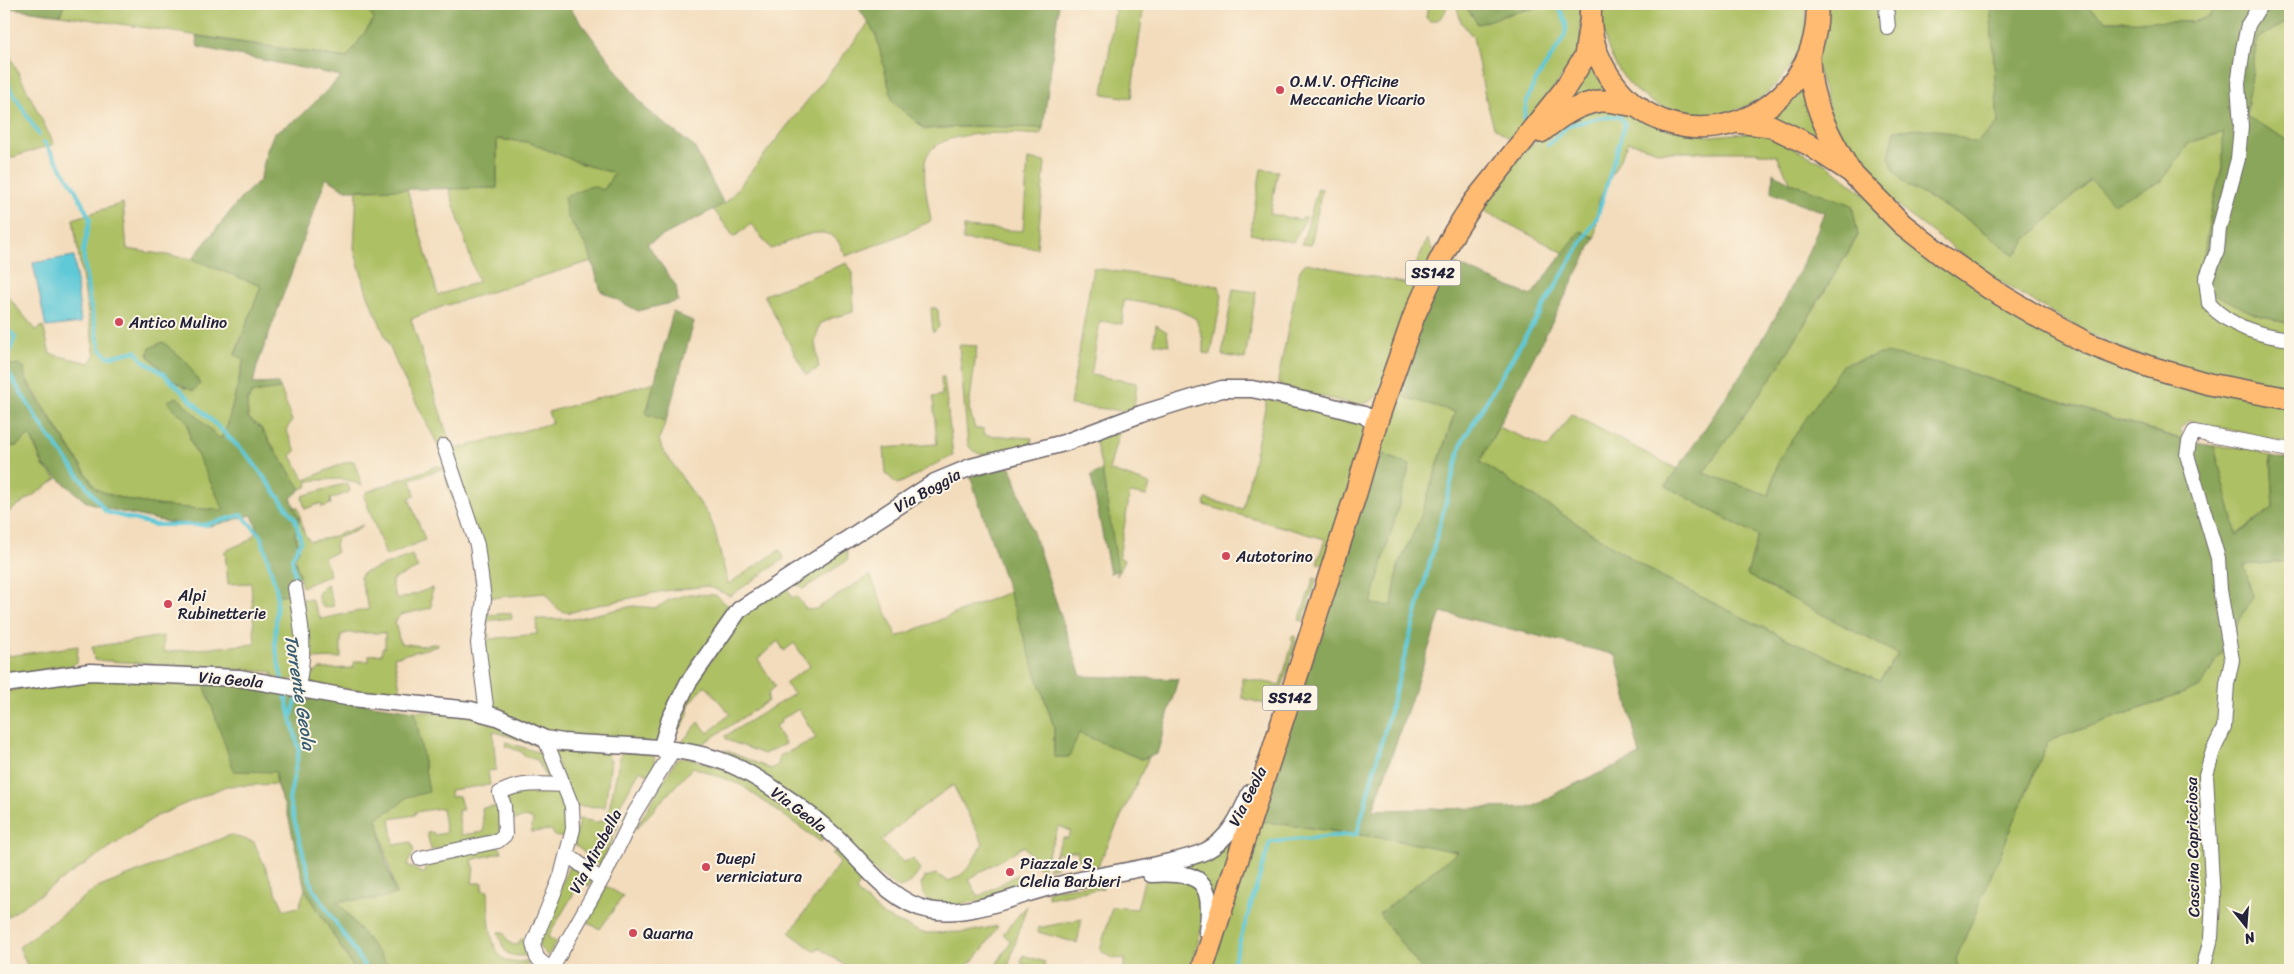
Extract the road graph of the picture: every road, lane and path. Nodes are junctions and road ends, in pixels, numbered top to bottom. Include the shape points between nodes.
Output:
1 (1886, 4) edge
2 (2261, 4) edge
3 (1819, 8) edge
4 (1591, 13) edge
5 (1888, 28) dead end
6 (1809, 56) junction
7 (1639, 107) junction
8 (1736, 122) junction
9 (1502, 167) junction
10 (1851, 172) junction
11 (2290, 339) edge
12 (2290, 399) edge
13 (1384, 400) junction
14 (1322, 404) junction
15 (1376, 424) junction
16 (444, 446) dead end
17 (2290, 450) edge
18 (294, 588) dead end
19 (4, 684) edge
20 (288, 686) junction
21 (487, 714) junction
22 (1278, 734) junction
23 (545, 738) junction
24 (667, 750) junction
25 (564, 785) junction
26 (568, 855) junction
27 (420, 858) dead end
28 (1092, 879) junction
29 (601, 880) junction
30 (551, 970) edge
31 (1202, 970) edge
32 (2203, 970) edge

1 - 5 street
2 - 11 street via 2248,25 2238,84 2241,126 2238,159 2219,230 2217,251 2206,279 2209,304 2233,324 2253,332
3 - 6 main road
4 - 7 main road via 1595,46 1605,70
4 - 9 main road, SS142 via 1584,56 1564,90
6 - 8 main road via 1798,78 1782,96 1760,112
6 - 10 main road via 1809,77 1816,104 1826,131
7 - 8 main road via 1661,119 1687,126 1713,127
7 - 9 main road, SS142 via 1601,101 1582,106 1562,115
8 - 10 main road via 1771,126 1808,144
9 - 13 main road, SS142 via 1474,202 1439,262 1414,316
10 - 12 main road via 1902,224 1943,256 1989,288 2089,344 2147,366 2209,384
13 - 14 street, Via Boggia via 1361,408
13 - 15 main road, SS142
14 - 15 street, Via Boggia via 1364,416
14 - 24 street, Via Boggia via 1252,389 1222,388 1064,443 971,467 935,482 739,610 688,683 670,720
15 - 22 main road, SS142
16 - 21 street via 477,545 484,599 478,643
17 - 32 street, Cascina Capricciosa via 2194,432 2189,442 2187,455 2218,558 2232,660 2226,684 2224,728 2206,775 2213,899 2211,938
18 - 20 street via 304,644 303,660
19 - 20 street, Via Geola via 62,674 113,671 239,678
20 - 21 street, Via Geola via 352,698 446,706
21 - 23 street, Via Geola
22 - 28 street, Via Geola via 1240,816 1218,843 1192,857
22 - 31 main road, SS142
23 - 24 street, Via Geola
23 - 25 street
24 - 28 street, Via Geola via 715,758 746,771 834,836 883,884 913,905 928,910 966,909
24 - 29 street, Via Mirabella
25 - 26 street via 572,806 573,829
25 - 27 street via 507,789 500,793 505,835 498,841
26 - 29 street
26 - 30 street via 534,944 537,958
28 - 31 street, Via Geola via 1177,872 1199,881 1210,900
29 - 30 street, Via Mirabella

